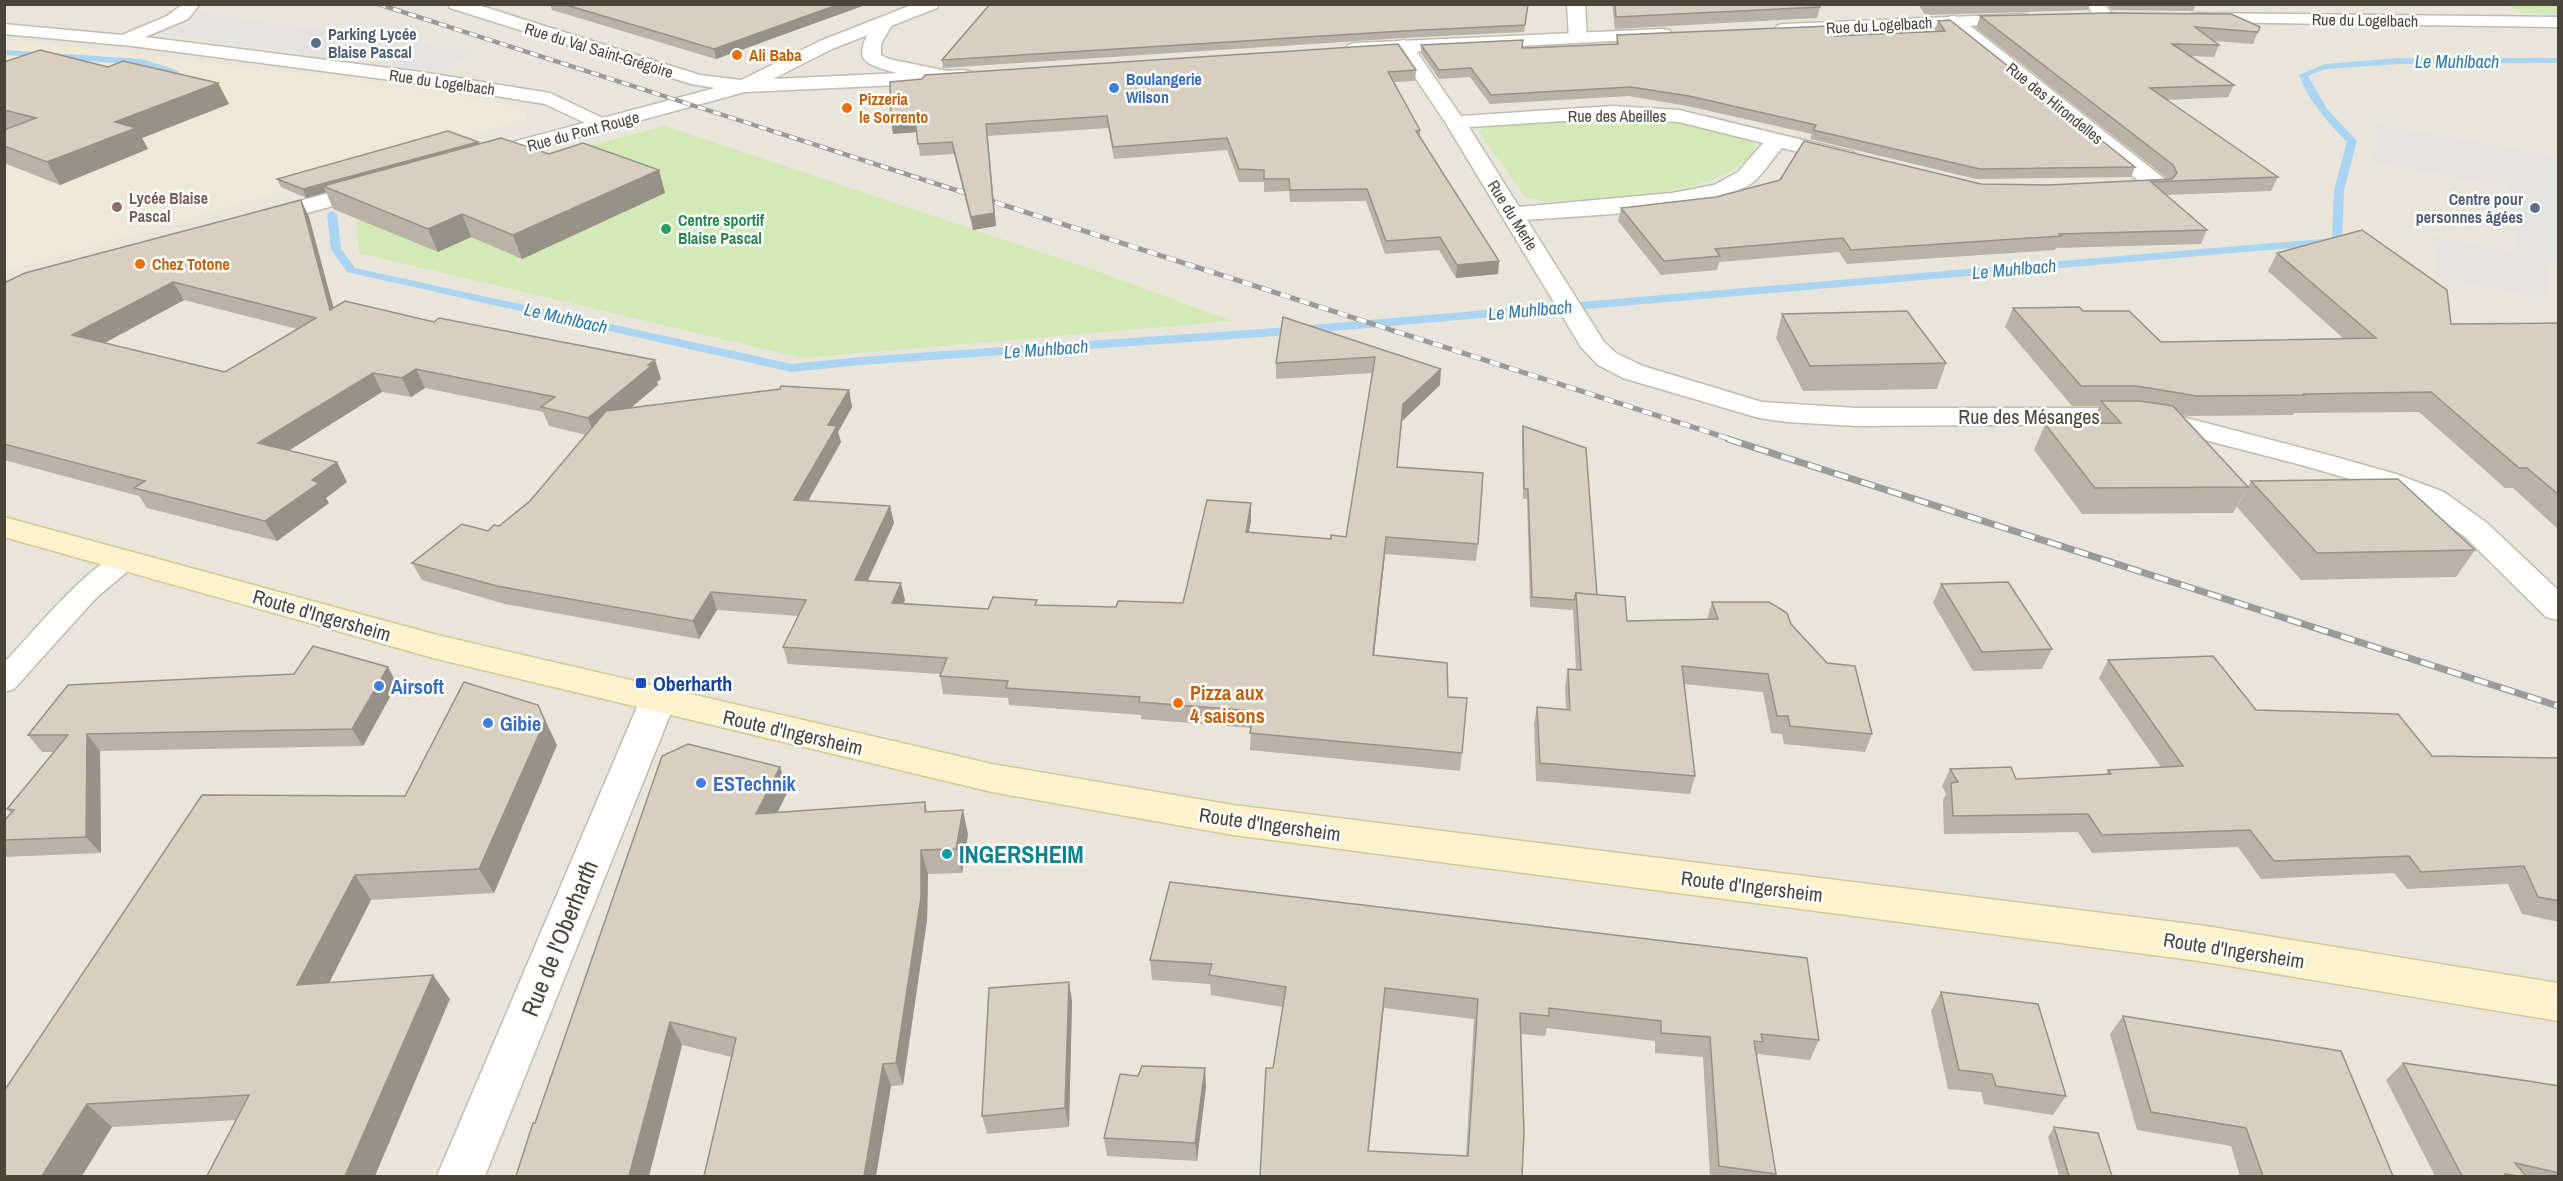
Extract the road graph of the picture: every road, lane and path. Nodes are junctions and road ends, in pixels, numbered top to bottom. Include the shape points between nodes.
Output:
1 (192, 4) edge
2 (456, 4) edge
3 (931, 4) edge
4 (1576, 4) edge
5 (2094, 13) edge
6 (2035, 18) edge
7 (2130, 18) edge
8 (2177, 18) edge
9 (1953, 21) junction
10 (2559, 22) edge
11 (884, 23) junction
12 (4, 29) edge
13 (1765, 30) edge
14 (1684, 33) edge
15 (1578, 38) junction
16 (132, 41) junction
17 (1403, 46) junction
18 (1331, 51) edge
19 (985, 75) edge
20 (950, 78) junction
21 (744, 86) junction
22 (1455, 122) junction
23 (604, 126) junction
24 (1777, 140) junction
25 (1864, 162) edge
26 (457, 164) edge
27 (389, 183) edge
28 (2124, 187) edge
29 (1513, 214) junction
30 (242, 224) edge
31 (1633, 372) joint
32 (4, 527) edge
33 (126, 559) junction
34 (2559, 609) edge
35 (4, 682) edge
36 (658, 700) junction
37 (2559, 1002) edge
38 (461, 1176) edge

1 - 16 street via 180,16 129,37
2 - 21 street, Rue du Val Saint-Grégoire via 698,80
3 - 11 street
4 - 15 street
5 - 7 street
6 - 9 street, Rue du Logelbach
8 - 10 street, Rue du Logelbach
9 - 13 street, Rue du Logelbach
9 - 28 street, Rue des Hirondelles via 2158,185
11 - 20 street via 872,44 872,58 883,64
11 - 21 street via 826,45
12 - 16 street, Rue du Logelbach
14 - 15 street
15 - 17 street
16 - 23 street, Rue du Logelbach via 421,78 550,99
17 - 18 street
17 - 22 street, Rue du Merle
19 - 20 street
20 - 21 street
21 - 23 street, Rue du Pont Rouge
22 - 24 street, Rue des Abeilles via 1613,112 1679,116
22 - 29 street, Rue du Merle
23 - 26 street, Rue du Pont Rouge
24 - 25 street, Rue des Abeilles
24 - 29 street via 1746,177 1721,190 1672,200
27 - 30 street
29 - 31 street, Rue du Merle via 1594,347 1607,359
31 - 34 street, Rue des Mésanges via 1737,405 1788,414 2100,415 2179,425 2385,480 2433,499 2476,530
32 - 33 main road, Route d'Ingersheim
33 - 35 lane via 86,592
33 - 36 main road, Route d'Ingersheim via 437,647
36 - 37 main road, Route d'Ingersheim via 992,778 1233,820 2199,944
36 - 38 street, Rue de l'Oberharth

